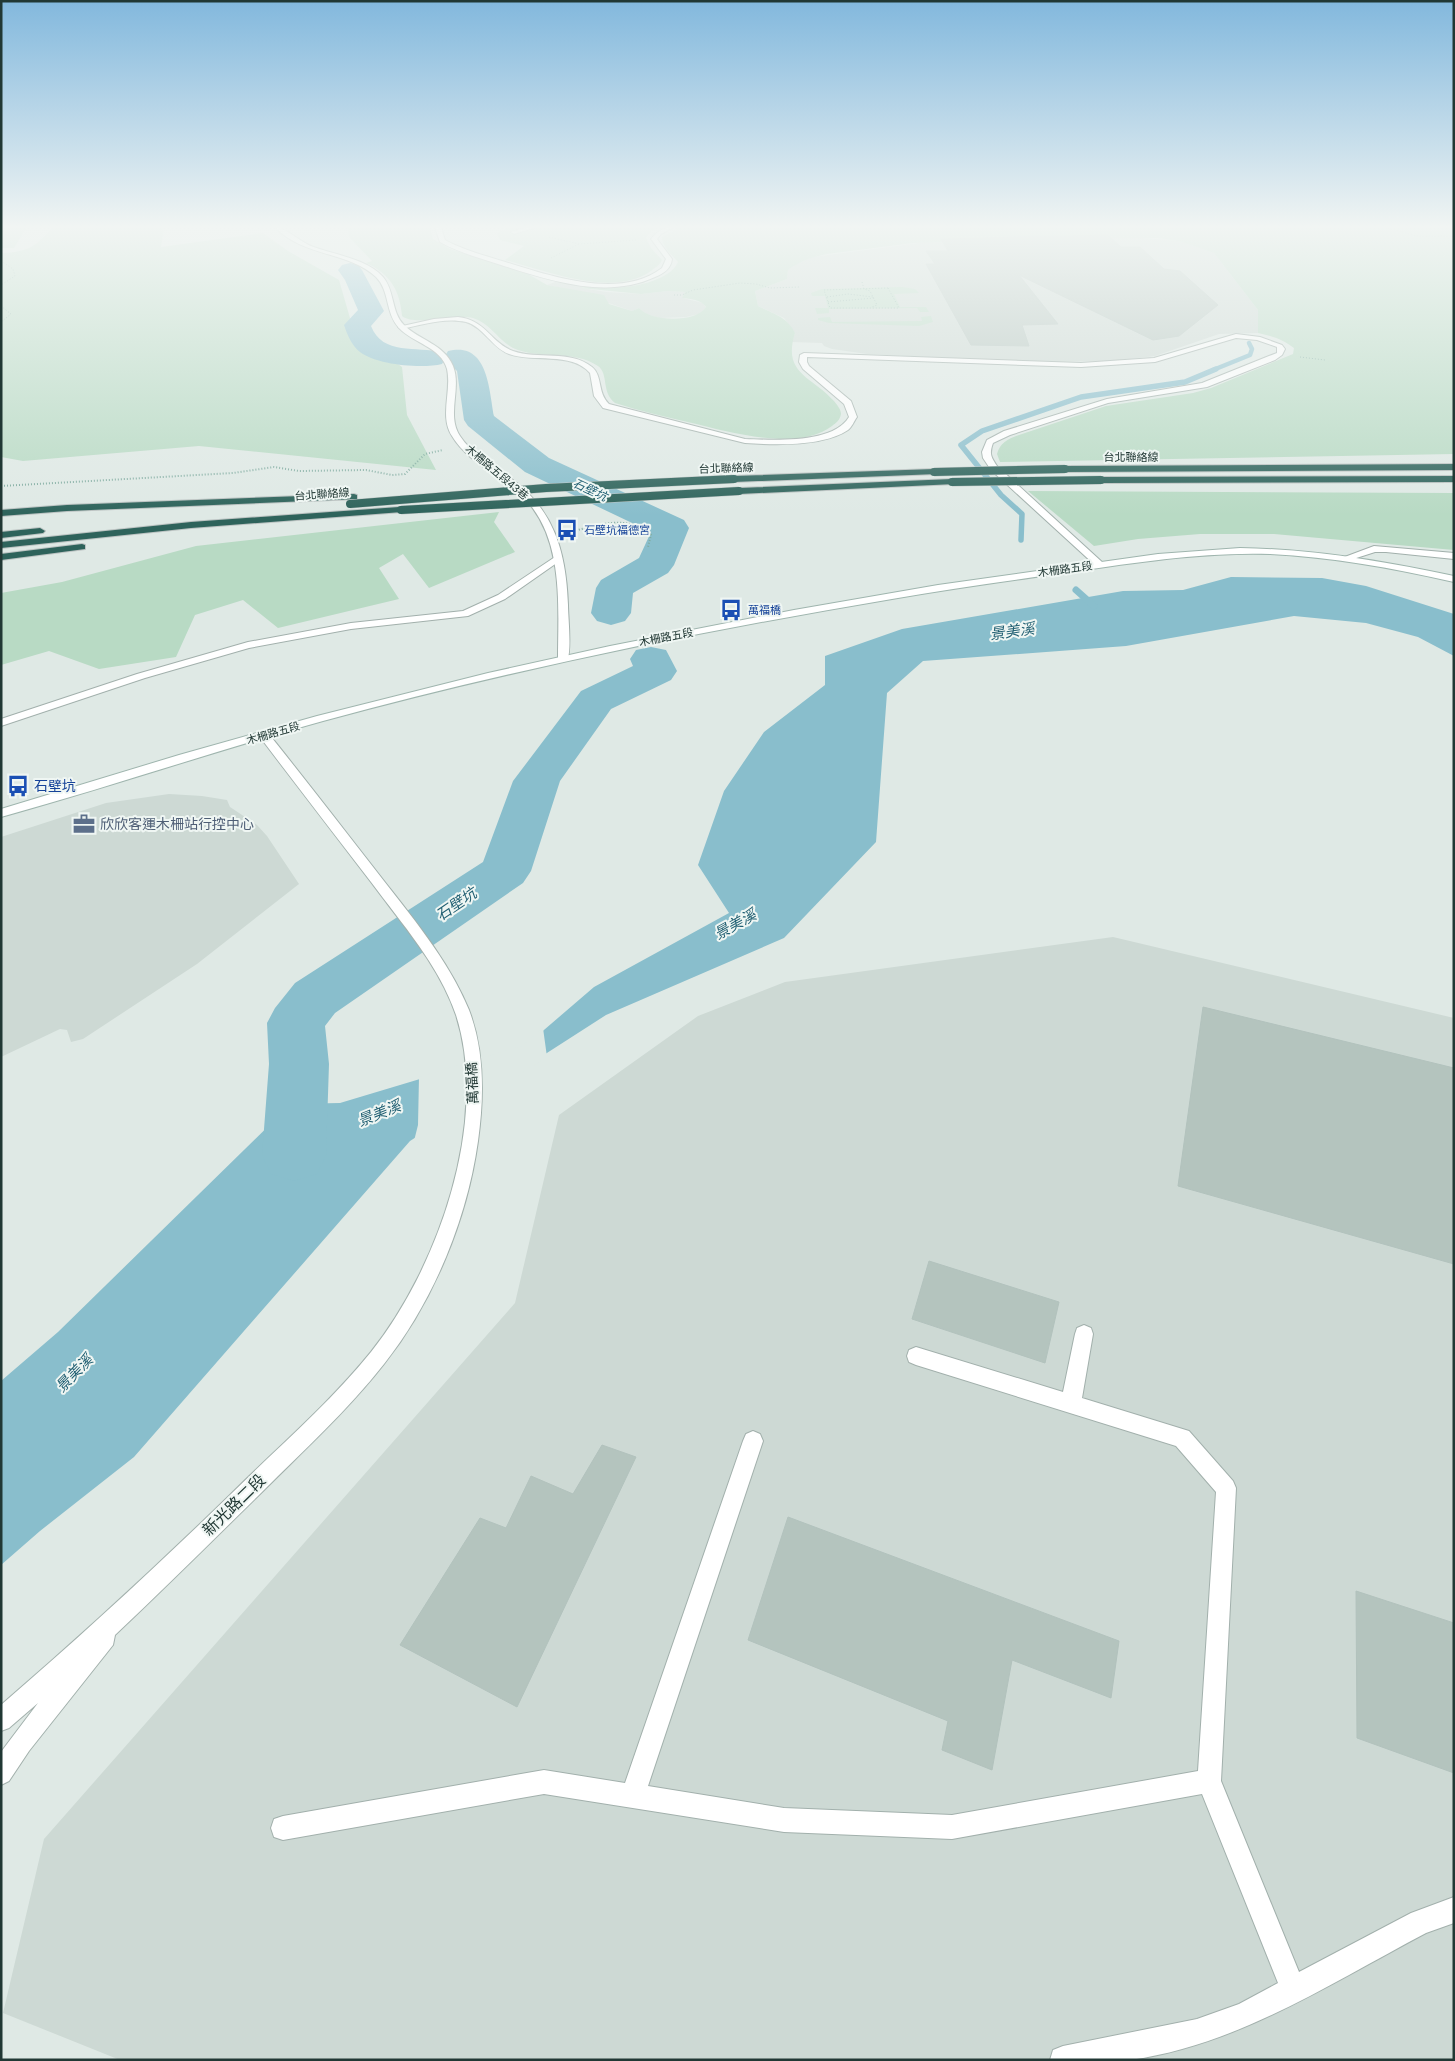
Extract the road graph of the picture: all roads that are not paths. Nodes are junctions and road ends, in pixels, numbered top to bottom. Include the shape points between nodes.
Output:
1 (399, 323) edge
2 (423, 323) edge
3 (474, 323) edge
4 (402, 326) junction
5 (1454, 467) edge
6 (1454, 479) edge
7 (351, 505) junction
8 (228, 512) dead end
9 (1, 513) edge
10 (51, 530) dead end
11 (1, 535) edge
12 (1, 545) edge
13 (1454, 556) edge
14 (1, 557) edge
15 (558, 558) junction
16 (1346, 558) junction
17 (1099, 564) junction
18 (1454, 579) edge
19 (563, 659) junction
20 (1, 723) edge
21 (264, 735) junction
22 (1, 813) edge
23 (1084, 1334) dead end
24 (916, 1356) dead end
25 (338, 1403) joint
26 (1071, 1403) junction
27 (753, 1441) dead end
28 (130, 1606) junction
29 (1, 1720) edge
30 (1, 1773) edge
31 (1209, 1781) junction
32 (632, 1797) junction
33 (283, 1828) dead end
34 (1454, 1910) edge
35 (1293, 1988) junction
36 (1063, 2060) edge

1 - 4 street, 木柵路五段43巷
2 - 4 street
3 - 17 street via 499,346 512,353 569,361 592,370 596,394 606,406 763,443 828,436 841,430 852,418 853,410 848,403 806,367 804,355 1089,365 1155,360 1236,336 1258,338 1280,346 1280,354 1204,385 1094,404 1007,433 990,442 986,452 994,468
4 - 15 street, 木柵路五段43巷 via 441,353 448,362 453,386 451,427 462,443 523,492 544,518
5 - 7 highway, 台北聯絡線, bridge via 934,472 546,488
6 - 7 highway, 台北聯絡線, bridge via 952,482 399,510
7 - 8 highway, 台北聯絡線
7 - 9 highway via 67,508
7 - 12 highway, 台北聯絡線
7 - 14 highway
10 - 11 highway
13 - 16 street, 木柵路五段 via 1374,549
15 - 19 street, 木柵路五段43巷 via 562,579
15 - 20 street via 475,611 390,620 284,637 153,672
16 - 17 street, 木柵路五段 via 1223,551 1170,554
16 - 18 street, 木柵路五段
17 - 19 street, 木柵路五段 via 776,615
19 - 21 street, 木柵路五段 via 366,706
21 - 22 street, 木柵路五段
21 - 25 street, 萬福橋 via 420,938 443,974 469,1036 474,1112 468,1158 442,1242 416,1299 381,1354
23 - 26 street
24 - 26 street
25 - 28 street, 新光路二段
26 - 31 street via 1182,1438 1226,1488
27 - 32 street
28 - 29 street, 新光路二段
28 - 30 street, 新光路二段 via 21,1743
31 - 32 street via 952,1826 784,1820
31 - 35 street
32 - 33 street via 544,1782
34 - 35 street via 1420,1922
35 - 36 street via 1245,2015 1197,2032

